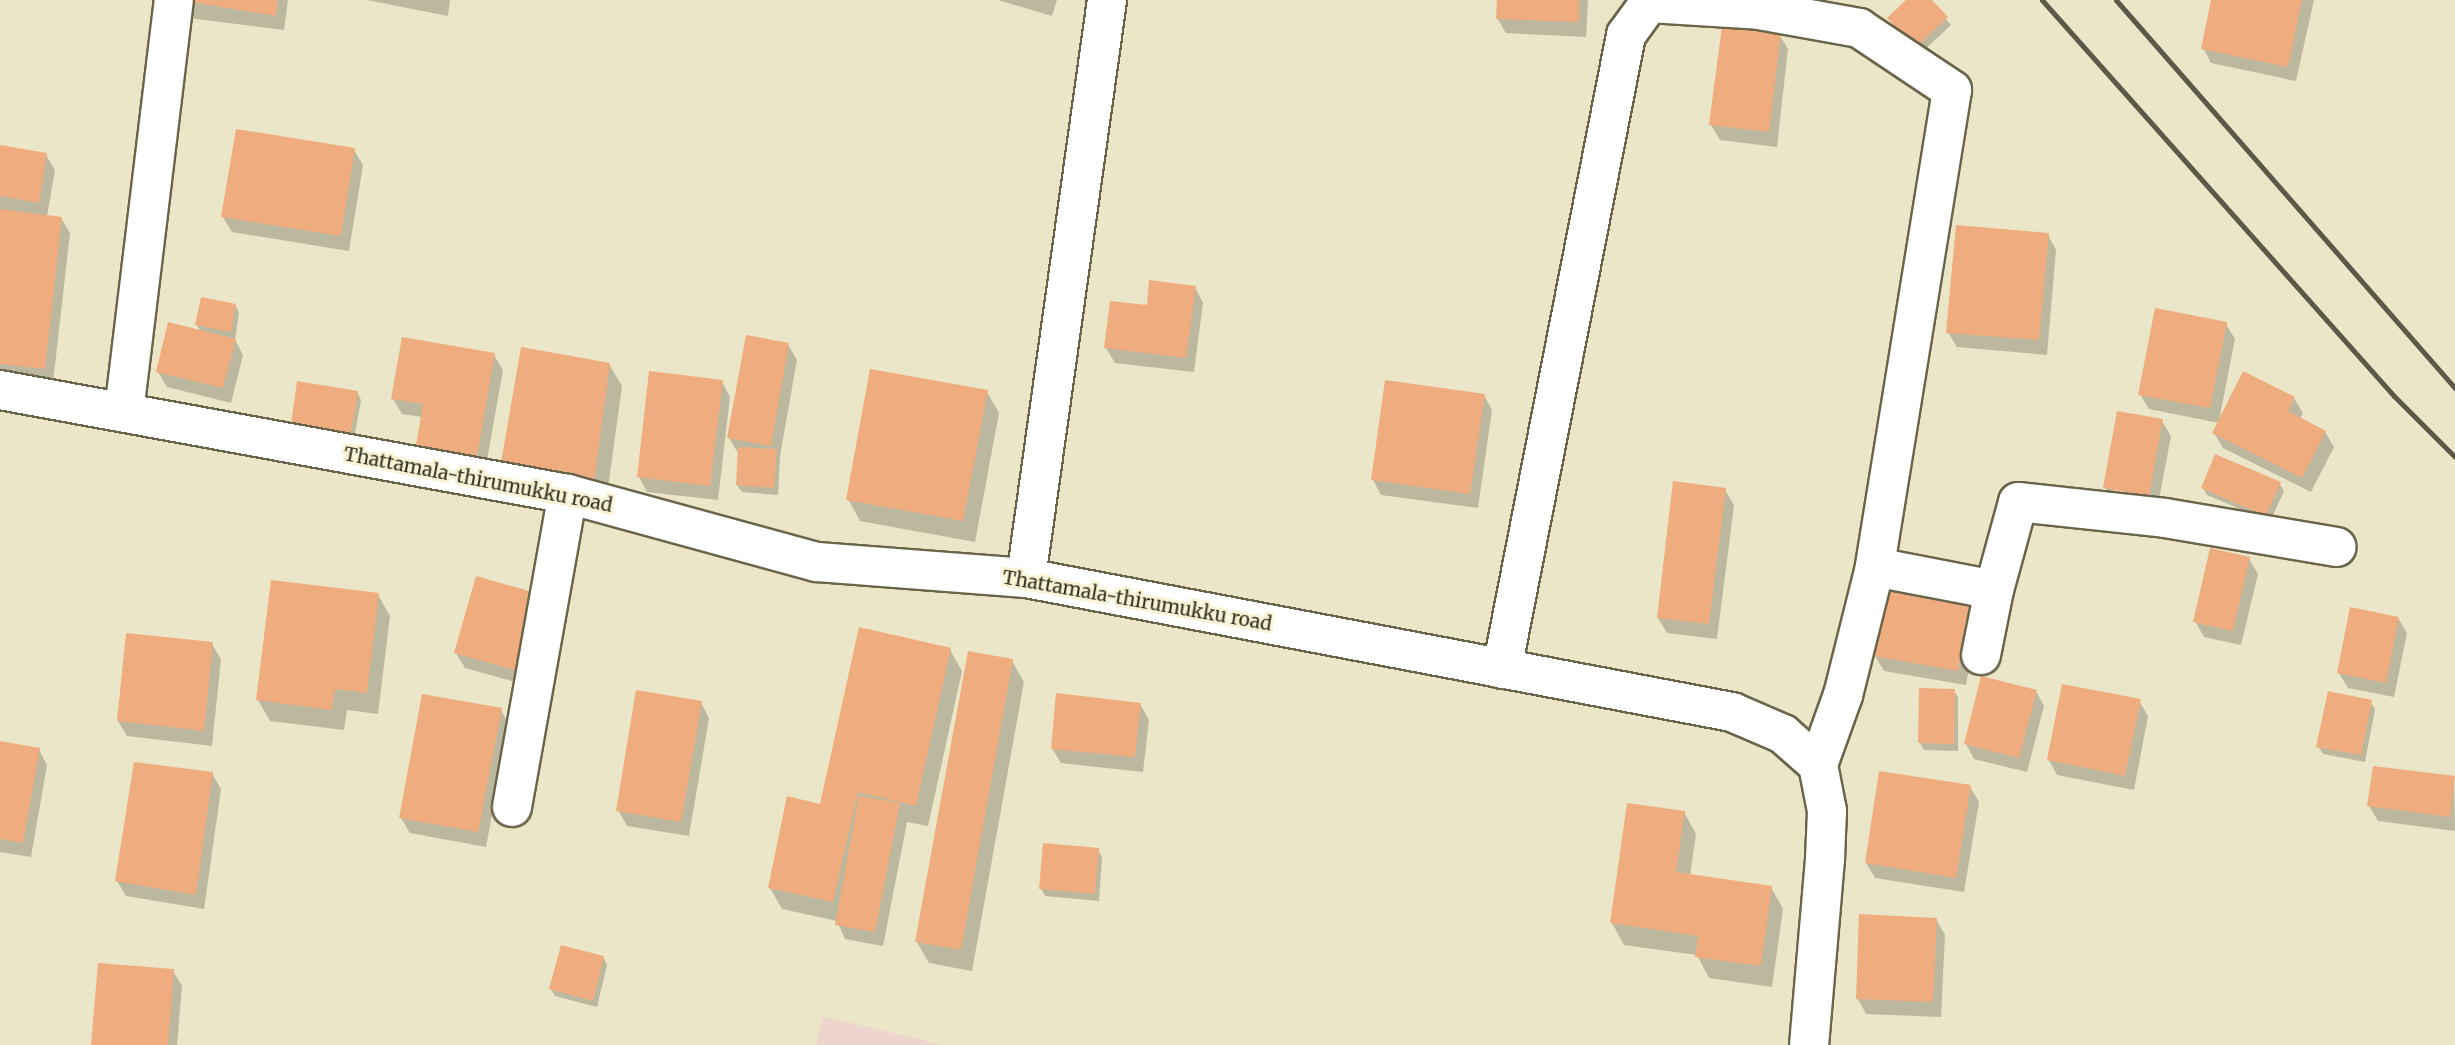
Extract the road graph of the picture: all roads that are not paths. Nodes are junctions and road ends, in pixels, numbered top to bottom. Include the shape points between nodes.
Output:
1 (174, 0) edge
2 (1107, 0) edge
3 (0, 390) edge
4 (124, 412) junction
5 (568, 494) junction
6 (2337, 547) dead end
7 (1875, 567) junction
8 (1026, 578) junction
9 (1994, 590) junction
10 (1981, 655) dead end
11 (1502, 669) junction
12 (1818, 765) junction
13 (512, 807) dead end
14 (1809, 1045) edge

1 - 4 street
2 - 8 street
3 - 4 street, Thattamala-thirumukku road
4 - 5 street, Thattamala-thirumukku road
5 - 8 street, Thattamala-thirumukku road via 817,562
5 - 13 street
6 - 9 street via 2165,518 2018,502
7 - 9 street
7 - 11 street via 1952,90 1858,28 1759,10 1649,3 1626,35
7 - 12 street via 1843,695
8 - 11 street, Thattamala-thirumukku road
9 - 10 street
11 - 12 street, Thattamala-thirumukku road via 1732,712 1783,734
12 - 14 street via 1827,811 1826,847

